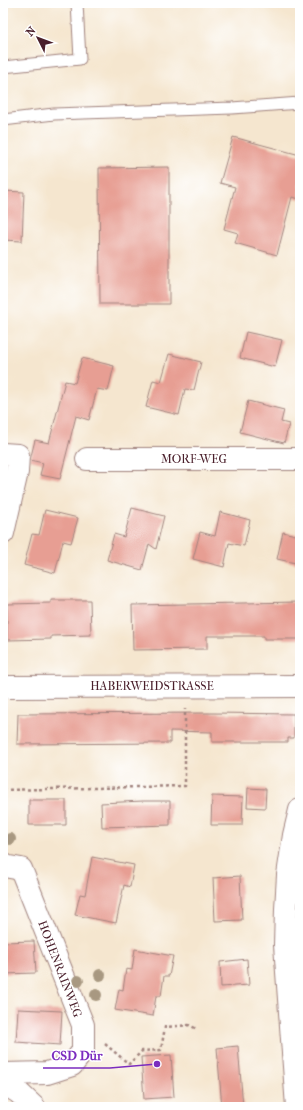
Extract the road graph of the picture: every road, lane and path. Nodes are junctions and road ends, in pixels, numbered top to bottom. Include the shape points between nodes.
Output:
1 (77, 3) edge
2 (3, 66) edge
3 (300, 102) edge
4 (3, 120) edge
5 (3, 454) edge
6 (87, 459) dead end
7 (300, 459) edge
8 (3, 533) edge
9 (185, 686) junction
10 (300, 686) edge
11 (3, 687) edge
12 (3, 790) edge
13 (300, 810) edge
14 (3, 864) edge
15 (82, 1025) junction
16 (197, 1029) dead end
17 (3, 1074) edge
18 (3, 1082) edge
19 (298, 1096) edge
20 (34, 1107) edge

1 - 2 lane via 80,59
3 - 4 lane via 232,108 54,114
5 - 8 street via 18,455 17,472
6 - 7 street, MORF-WEG
9 - 10 street, HABERWEIDSTRASSE
9 - 11 street, HABERWEIDSTRASSE
9 - 12 path via 185,786
13 - 19 street via 288,875 285,945
14 - 15 street, HOHENRAINWEG via 21,869
15 - 16 path via 129,1064 142,1051 161,1050 165,1026 189,1025
15 - 17 street, HOHENRAINWEG via 83,1051 72,1065 48,1073
18 - 20 street

